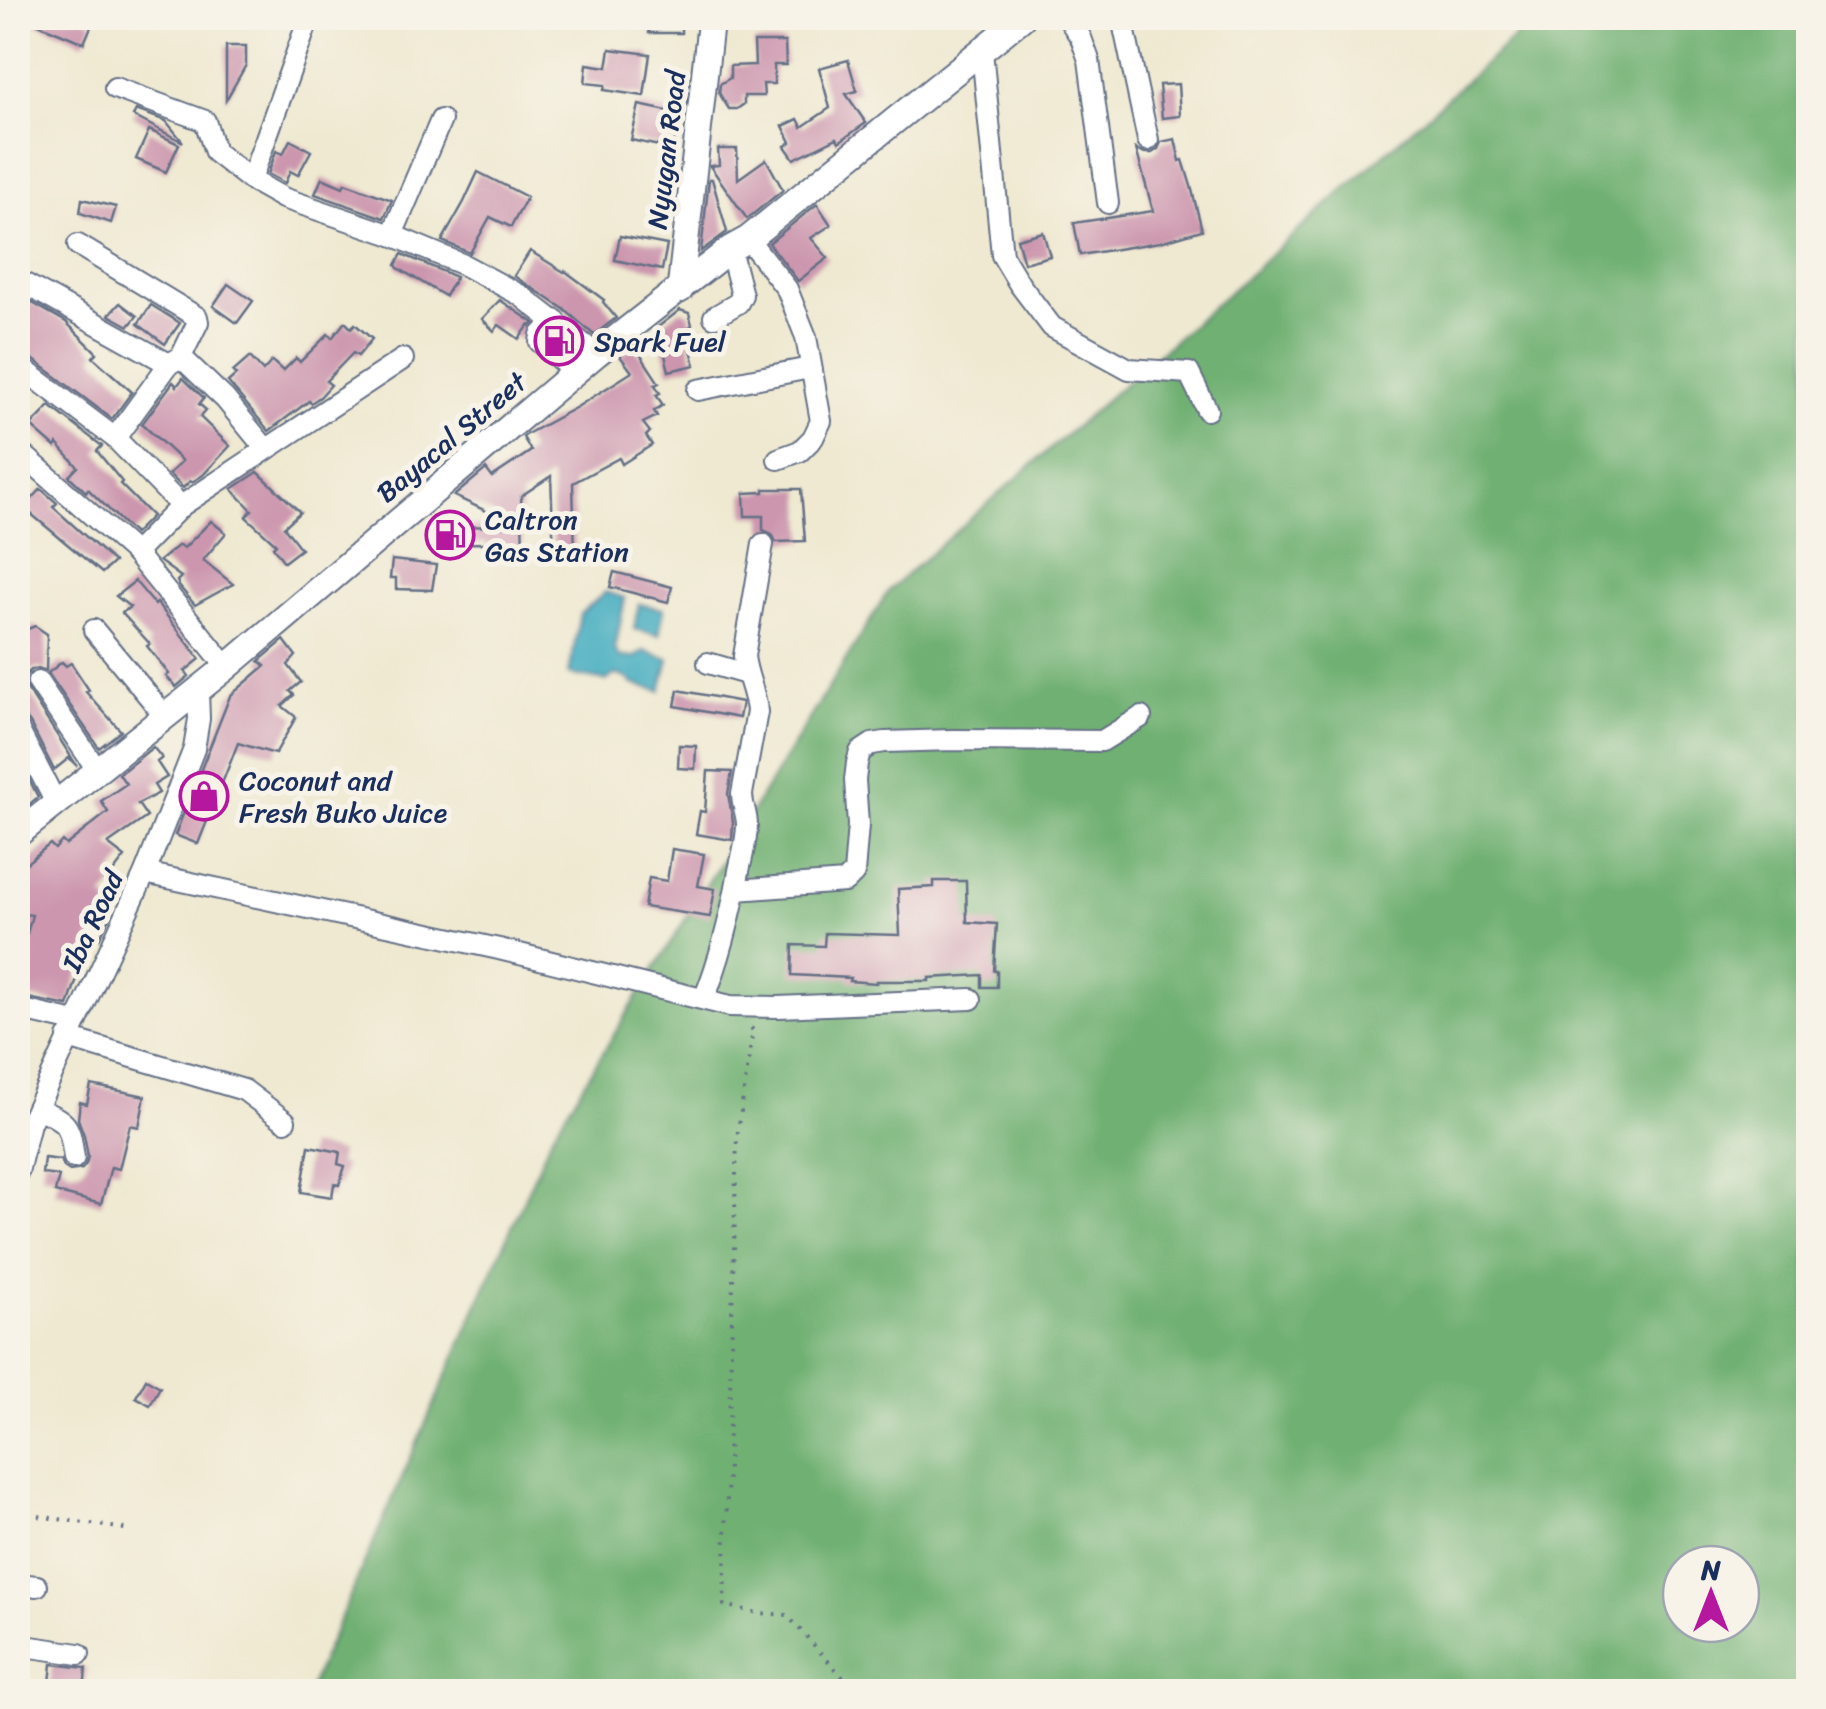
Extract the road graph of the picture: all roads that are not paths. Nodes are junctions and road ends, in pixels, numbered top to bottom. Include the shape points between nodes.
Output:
1 (309, 18) edge
2 (712, 18) edge
3 (1022, 18) edge
4 (1068, 18) edge
5 (1122, 18) edge
6 (982, 50) junction
7 (115, 88) dead end
8 (440, 120) dead end
9 (1148, 140) dead end
10 (251, 180) junction
11 (1108, 202) dead end
12 (392, 235) junction
13 (78, 244) dead end
14 (739, 244) junction
15 (18, 280) edge
16 (680, 290) junction
17 (714, 317) dead end
18 (555, 320) junction
19 (596, 354) junction
20 (404, 359) dead end
21 (175, 361) junction
22 (18, 366) edge
23 (810, 368) junction
24 (574, 372) junction
25 (698, 390) dead end
26 (1207, 410) dead end
27 (115, 438) junction
28 (265, 448) junction
29 (18, 450) edge
30 (778, 460) dead end
31 (180, 506) junction
32 (762, 544) dead end
33 (135, 553) junction
34 (94, 630) dead end
35 (708, 664) dead end
36 (227, 667) junction
37 (746, 674) junction
38 (38, 682) dead end
39 (198, 690) junction
40 (166, 716) junction
41 (1142, 717) dead end
42 (18, 729) edge
43 (98, 771) junction
44 (56, 804) junction
45 (18, 834) edge
46 (145, 873) junction
47 (736, 890) junction
48 (971, 999) dead end
49 (704, 1000) junction
50 (18, 1008) edge
51 (72, 1030) junction
52 (28, 1117) edge
53 (285, 1121) dead end
54 (74, 1158) dead end
55 (18, 1172) edge
56 (18, 1644) edge
57 (79, 1654) dead end

1 - 10 street
2 - 16 main road, Nyugan Road
3 - 6 main road, Bayacal Street
4 - 11 street via 1090,60
5 - 9 street
6 - 14 main road, Bayacal Street
6 - 26 street via 1002,255 1020,285 1052,327 1129,369 1189,373
7 - 10 street via 205,122 215,152
8 - 12 street
10 - 12 street via 283,198
12 - 18 street via 464,266
13 - 21 street via 197,317
14 - 16 main road, Bayacal Street
14 - 17 street via 742,294
14 - 23 street via 788,289
15 - 21 street
16 - 19 main road, Bayacal Street
18 - 19 street
18 - 24 street via 540,342
19 - 24 main road, Bayacal Street
20 - 28 street
21 - 27 street
21 - 28 street via 224,399
22 - 27 street
23 - 25 street
23 - 30 street via 821,421 800,451
24 - 36 main road, Bayacal Street
27 - 31 street
28 - 31 street
29 - 33 street
31 - 33 street
32 - 37 street
33 - 36 street
34 - 40 street
35 - 37 street
36 - 39 main road, Bayacal Street
37 - 47 street via 757,712 743,778 747,823
38 - 43 street
39 - 40 main road, Bayacal Street
39 - 46 street, Iba Road via 194,750
40 - 43 main road, Bayacal Street
41 - 47 street via 1102,741 872,744 857,764 854,873 844,882
42 - 44 street
43 - 44 main road, Bayacal Street
44 - 45 main road, Bayacal Street
46 - 49 street
46 - 51 street, Iba Road
47 - 49 street
48 - 49 street via 778,1008
50 - 51 street
51 - 52 street, Iba Road
51 - 53 street via 244,1090
52 - 54 street via 63,1120
52 - 55 street, Iba Road
56 - 57 street

